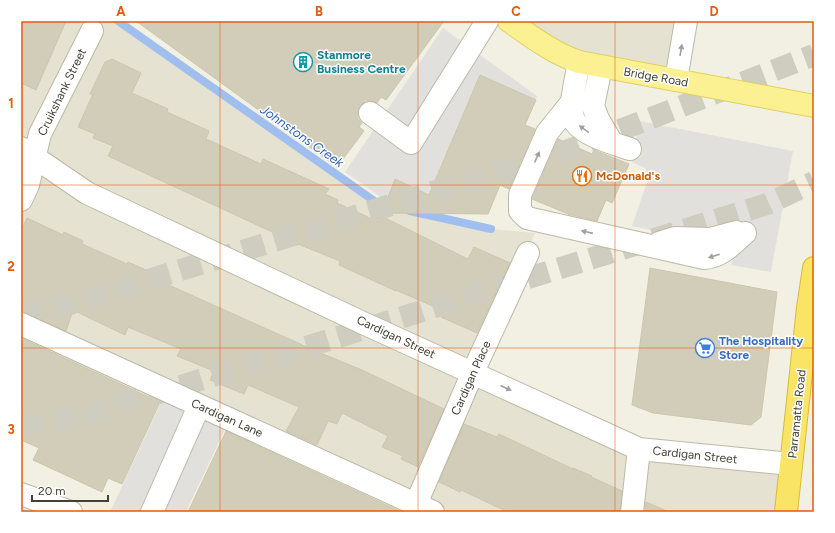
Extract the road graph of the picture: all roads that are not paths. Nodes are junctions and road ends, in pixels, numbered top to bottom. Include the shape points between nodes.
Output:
1 (487, 21) edge
2 (509, 21) edge
3 (686, 21) edge
4 (92, 31) dead end
5 (579, 62) junction
6 (601, 67) junction
7 (676, 80) junction
8 (572, 102) junction
9 (814, 106) edge
10 (370, 113) dead end
11 (28, 153) edge
12 (21, 200) edge
13 (741, 232) dead end
14 (528, 253) dead end
15 (814, 268) edge
16 (21, 324) edge
17 (473, 372) junction
18 (199, 406) junction
19 (639, 449) junction
20 (791, 464) junction
21 (21, 494) edge
22 (424, 508) edge
23 (71, 512) edge
24 (152, 512) edge
25 (632, 512) edge
26 (786, 512) edge

1 - 10 street via 411,143
2 - 5 main road, Bridge Road via 540,44
7 -> 3 street
4 - 11 street, Cruikshank Street
5 - 6 main road, Bridge Road
5 - 8 street
6 - 7 main road, Bridge Road
6 -> 8 street via 594,106 598,119 621,146 581,128 573,120
7 - 9 main road, Bridge Road
13 -> 8 street via 721,253 704,258 527,218 520,211 520,195 547,133
11 - 12 street, Cruikshank Street via 28,185
11 - 17 street, Cardigan Street via 87,193
14 - 17 street, Cardigan Place
15 - 20 highway, Parramatta Road
16 - 18 street, Cardigan Lane
17 -> 19 street, Cardigan Street
17 - 22 street, Cardigan Place
18 - 22 street, Cardigan Lane
18 - 24 street
19 - 20 street, Cardigan Street
19 - 25 street
20 - 26 highway, Parramatta Road
21 - 23 street

